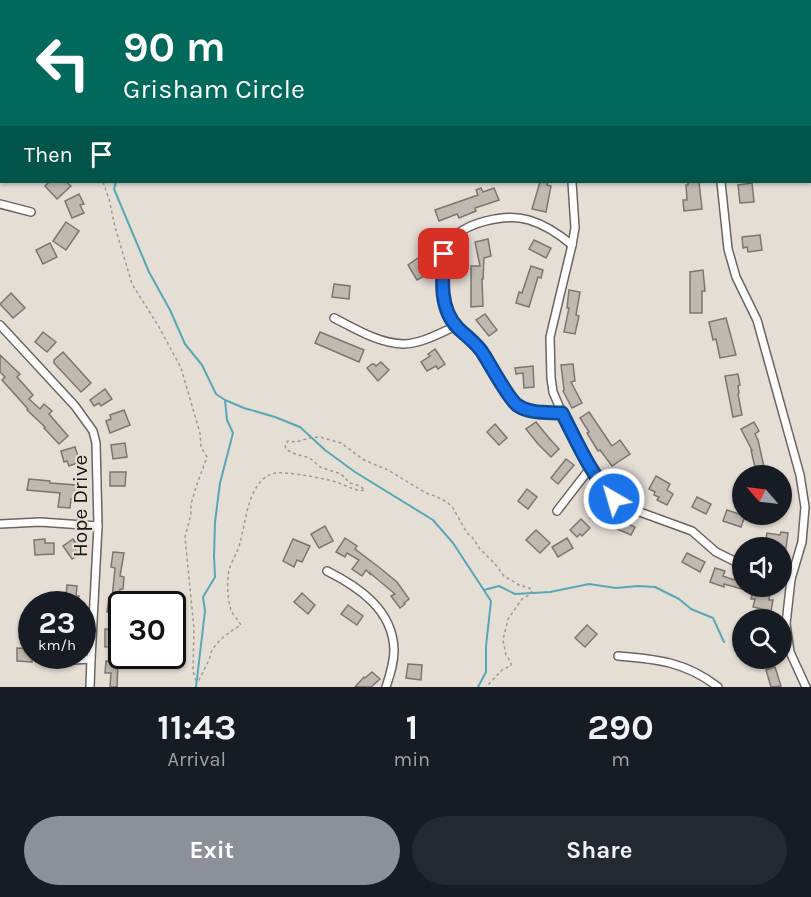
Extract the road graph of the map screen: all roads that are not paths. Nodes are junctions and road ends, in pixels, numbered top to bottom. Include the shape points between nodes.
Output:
1 (572, 183) edge
2 (721, 183) edge
3 (0, 204) edge
4 (31, 212) dead end
5 (572, 245) junction
6 (334, 318) dead end
7 (0, 325) edge
8 (456, 326) junction
9 (562, 413) junction
10 (591, 467) junction
11 (557, 511) dead end
12 (0, 524) edge
13 (98, 526) junction
14 (732, 560) edge
15 (327, 570) dead end
16 (792, 576) edge
17 (95, 591) edge
18 (789, 597) edge
19 (618, 656) dead end
20 (91, 669) edge
21 (90, 687) edge
22 (386, 687) edge
23 (718, 687) edge
24 (806, 687) edge

1 - 5 street
2 - 16 street via 728,249 736,278 757,320 800,475 805,507 802,542
3 - 4 street
5 - 8 street via 542,225 511,217 493,219 460,233 444,254 442,273 444,302
5 - 9 street via 550,337 553,392
6 - 8 street via 379,340 405,344
7 - 13 street, Hope Drive via 93,431
8 - 9 street via 482,351 516,405 532,411
9 - 10 street
10 - 11 street
10 - 14 street via 604,489 626,507 692,531
12 - 13 street
13 - 17 street, Hope Drive
15 - 22 street via 351,583 379,608 388,624 394,648
18 - 24 street via 786,624 790,652
19 - 23 street via 668,661 693,670
20 - 21 street, Hope Drive

